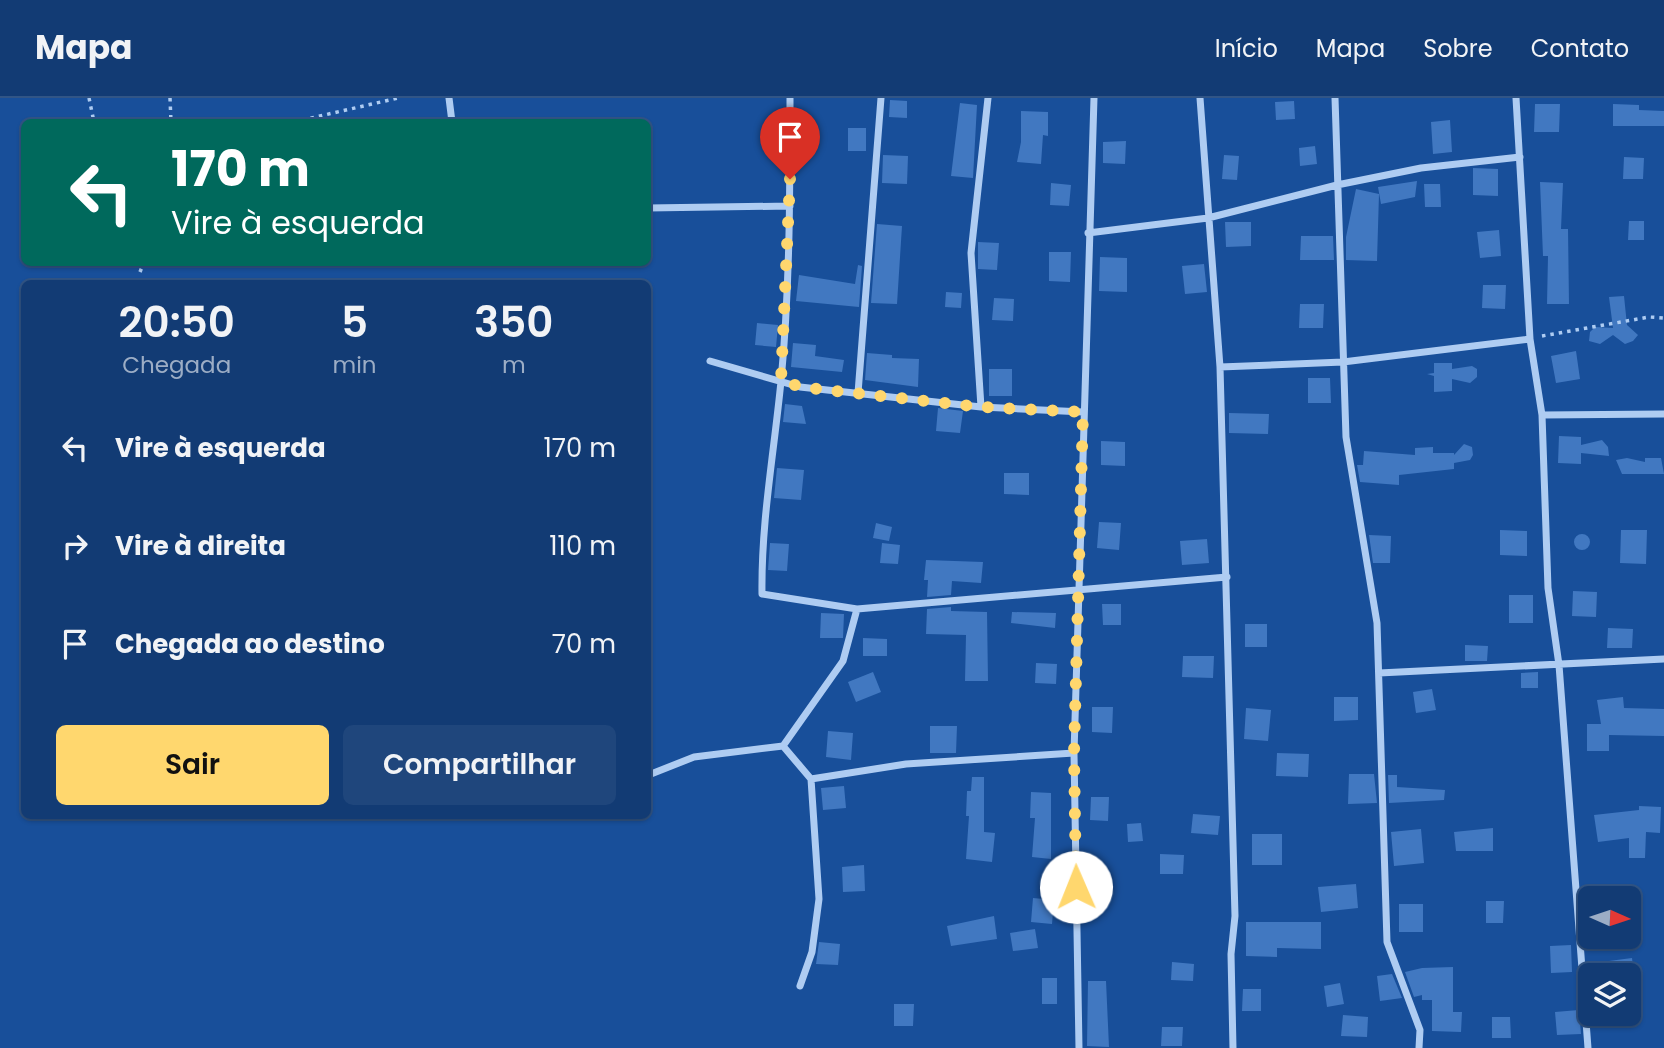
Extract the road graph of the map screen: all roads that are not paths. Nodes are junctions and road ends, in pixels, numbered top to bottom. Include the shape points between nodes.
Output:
1 (449, 98) edge
2 (790, 98) edge
3 (881, 98) edge
4 (988, 98) edge
5 (1094, 98) edge
6 (1199, 98) edge
7 (1335, 98) edge
8 (1516, 98) edge
9 (452, 119) edge
10 (1520, 157) junction
11 (1337, 185) junction
12 (790, 206) junction
13 (651, 208) edge
14 (1208, 218) junction
15 (1088, 233) junction
16 (1530, 338) junction
17 (710, 361) dead end
18 (1343, 362) junction
19 (1220, 367) junction
20 (781, 380) junction
21 (858, 393) junction
22 (981, 407) junction
23 (1083, 412) junction
24 (1664, 414) edge
25 (1542, 415) junction
26 (1227, 577) junction
27 (1079, 589) junction
28 (857, 609) junction
29 (1664, 659) edge
30 (1559, 666) junction
31 (1380, 673) junction
32 (783, 747) junction
33 (1074, 753) junction
34 (651, 774) dead end
35 (811, 779) junction
36 (800, 986) dead end
37 (1079, 1048) edge
38 (1234, 1048) edge
39 (1419, 1048) edge
40 (1588, 1048) edge

1 - 9 street
2 - 12 street
3 - 21 street
4 - 22 street via 971,253
5 - 15 street
6 - 14 street
7 - 11 street
8 - 10 street
10 - 11 street via 1421,168
10 - 16 street
11 - 14 street
11 - 18 street
12 - 13 street
12 - 20 street
14 - 15 street
14 - 19 street
15 - 23 street
16 - 18 street
16 - 25 street
17 - 20 street
18 - 19 street
18 - 31 street via 1346,437 1377,623
19 - 26 street
20 - 21 street via 800,387
20 - 28 street via 762,538 762,594
21 - 22 street
22 - 23 street
23 - 27 street
24 - 25 street
25 - 30 street via 1548,588
26 - 27 street
26 - 38 street
27 - 28 street
27 - 33 street
28 - 32 street via 843,661
29 - 30 street
30 - 31 street
30 - 40 street
31 - 39 street via 1387,942 1420,1030
32 - 34 street via 694,757
32 - 35 street
33 - 35 street via 906,764
33 - 37 street
35 - 36 street via 819,900

